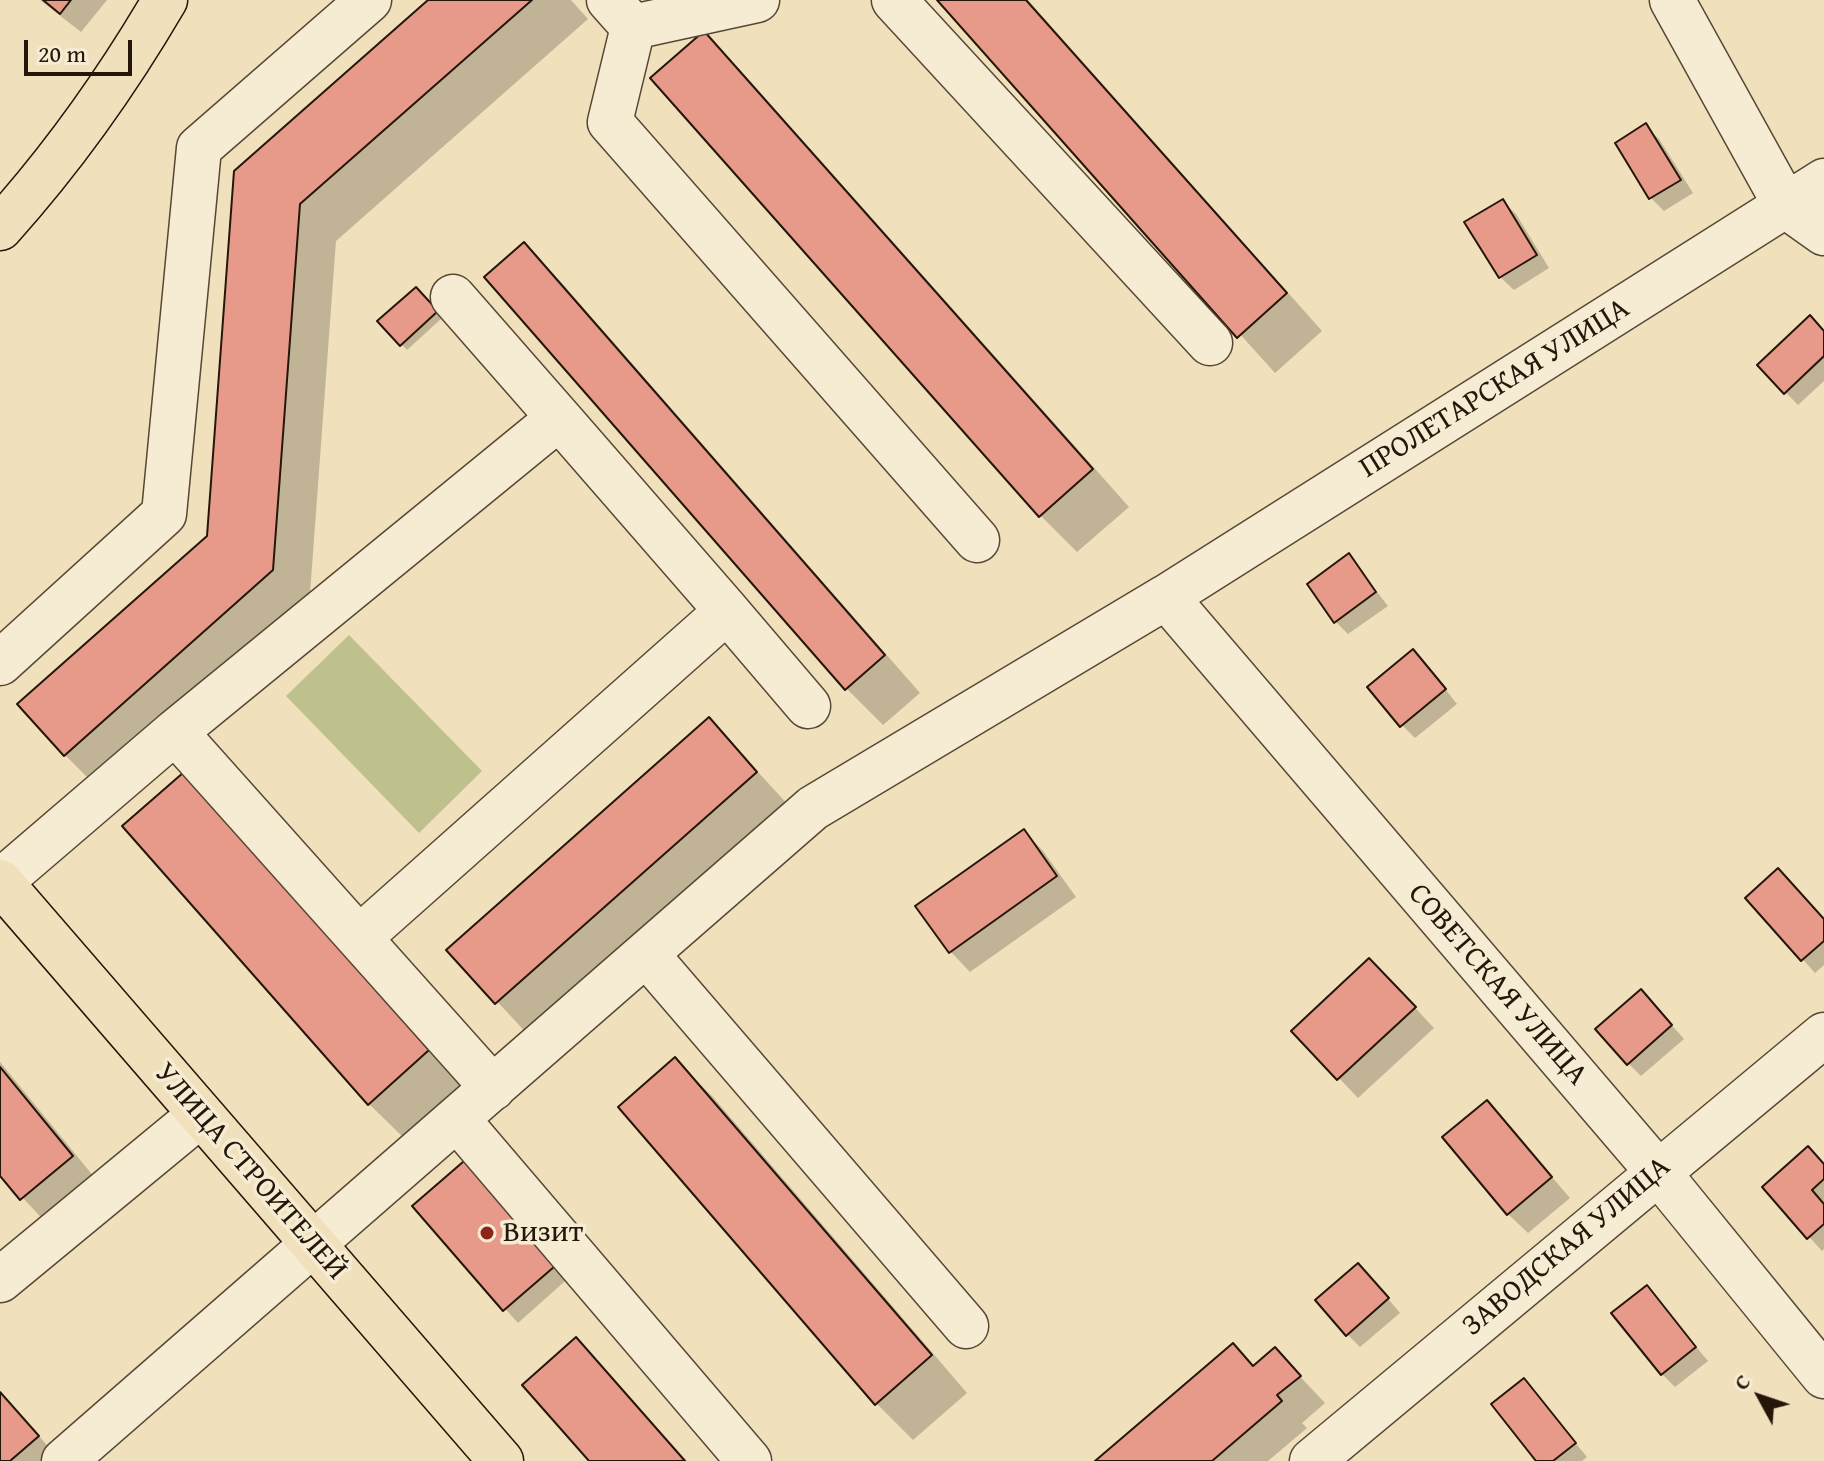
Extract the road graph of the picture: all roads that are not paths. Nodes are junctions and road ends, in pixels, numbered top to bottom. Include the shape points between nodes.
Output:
1 (165, 0) edge
2 (369, 0) edge
3 (757, 0) edge
4 (894, 0) edge
5 (1672, 0) edge
6 (621, 14) edge
7 (1824, 181) edge
8 (1786, 206) junction
9 (0, 228) edge
10 (1824, 233) edge
11 (453, 297) dead end
12 (1210, 343) dead end
13 (559, 418) junction
14 (977, 540) dead end
15 (1166, 597) junction
16 (727, 611) junction
17 (0, 663) edge
18 (808, 706) dead end
19 (175, 732) junction
20 (0, 882) edge
21 (359, 938) junction
22 (647, 955) junction
23 (1824, 1035) edge
24 (493, 1088) junction
25 (200, 1115) junction
26 (457, 1119) junction
27 (1657, 1171) junction
28 (313, 1245) junction
29 (8, 1258) edge
30 (966, 1326) dead end
31 (1824, 1376) edge
32 (64, 1461) edge
33 (501, 1461) edge
34 (749, 1461) edge
35 (1312, 1461) edge

1 - 9 main road via 123,72 51,171
2 - 17 street via 199,148 164,514
3 - 6 street
4 - 12 street
5 - 8 street
6 - 14 street via 610,122
7 - 8 street, ПРОЛЕТАРСКАЯ УЛИЦА
8 - 10 street
8 - 15 street, ПРОЛЕТАРСКАЯ УЛИЦА
11 - 13 street
13 - 16 street
13 - 19 street
15 - 22 street, ПРОЛЕТАРСКАЯ УЛИЦА via 813,808
15 - 27 street, СОВЕТСКАЯ УЛИЦА
16 - 18 street
16 - 21 street
19 - 20 street
19 - 21 street
20 - 25 main road, УЛИЦА СТРОИТЕЛЕЙ
21 - 24 street
22 - 24 street, ПРОЛЕТАРСКАЯ УЛИЦА
22 - 30 street
23 - 27 street, ЗАВОДСКАЯ УЛИЦА
24 - 26 street, ПРОЛЕТАРСКАЯ УЛИЦА
25 - 28 main road, УЛИЦА СТРОИТЕЛЕЙ
25 - 29 street
26 - 28 street, ПРОЛЕТАРСКАЯ УЛИЦА
26 - 34 street
27 - 31 street, СОВЕТСКАЯ УЛИЦА
27 - 35 street, ЗАВОДСКАЯ УЛИЦА
28 - 32 street, ПРОЛЕТАРСКАЯ УЛИЦА
28 - 33 main road, УЛИЦА СТРОИТЕЛЕЙ

